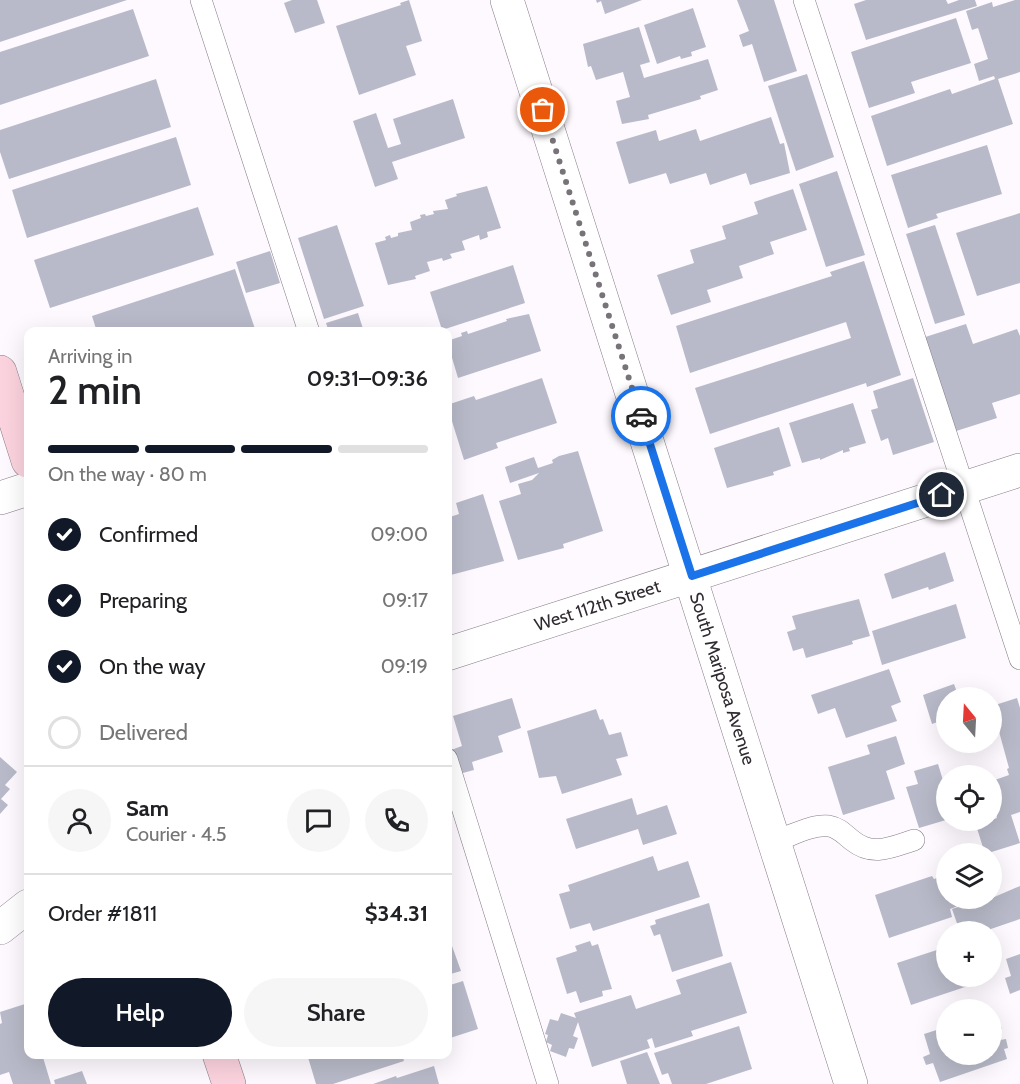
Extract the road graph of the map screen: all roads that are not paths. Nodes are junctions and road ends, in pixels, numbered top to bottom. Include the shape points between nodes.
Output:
1 (201, 0) edge
2 (507, 0) edge
3 (804, 0) edge
4 (307, 327) edge
5 (0, 372) edge
6 (24, 448) edge
7 (1020, 470) edge
8 (964, 488) junction
9 (24, 490) edge
10 (0, 498) edge
11 (692, 576) junction
12 (452, 652) edge
13 (1020, 659) edge
14 (452, 775) edge
15 (914, 840) dead end
16 (775, 841) junction
17 (24, 909) edge
18 (0, 928) edge
19 (221, 1059) edge
20 (229, 1084) edge
21 (548, 1084) edge
22 (851, 1084) edge

1 - 4 lane
2 - 11 street, South Mariposa Avenue
3 - 8 lane
5 - 6 main road
7 - 8 street, West 112th Street
8 - 11 street, West 112th Street
8 - 13 lane
9 - 10 street
11 - 12 street, West 112th Street
11 - 16 street, South Mariposa Avenue
14 - 21 lane
15 - 16 lane via 879,851 866,850 840,829 828,826
16 - 22 street, South Mariposa Avenue
17 - 18 street
19 - 20 main road

